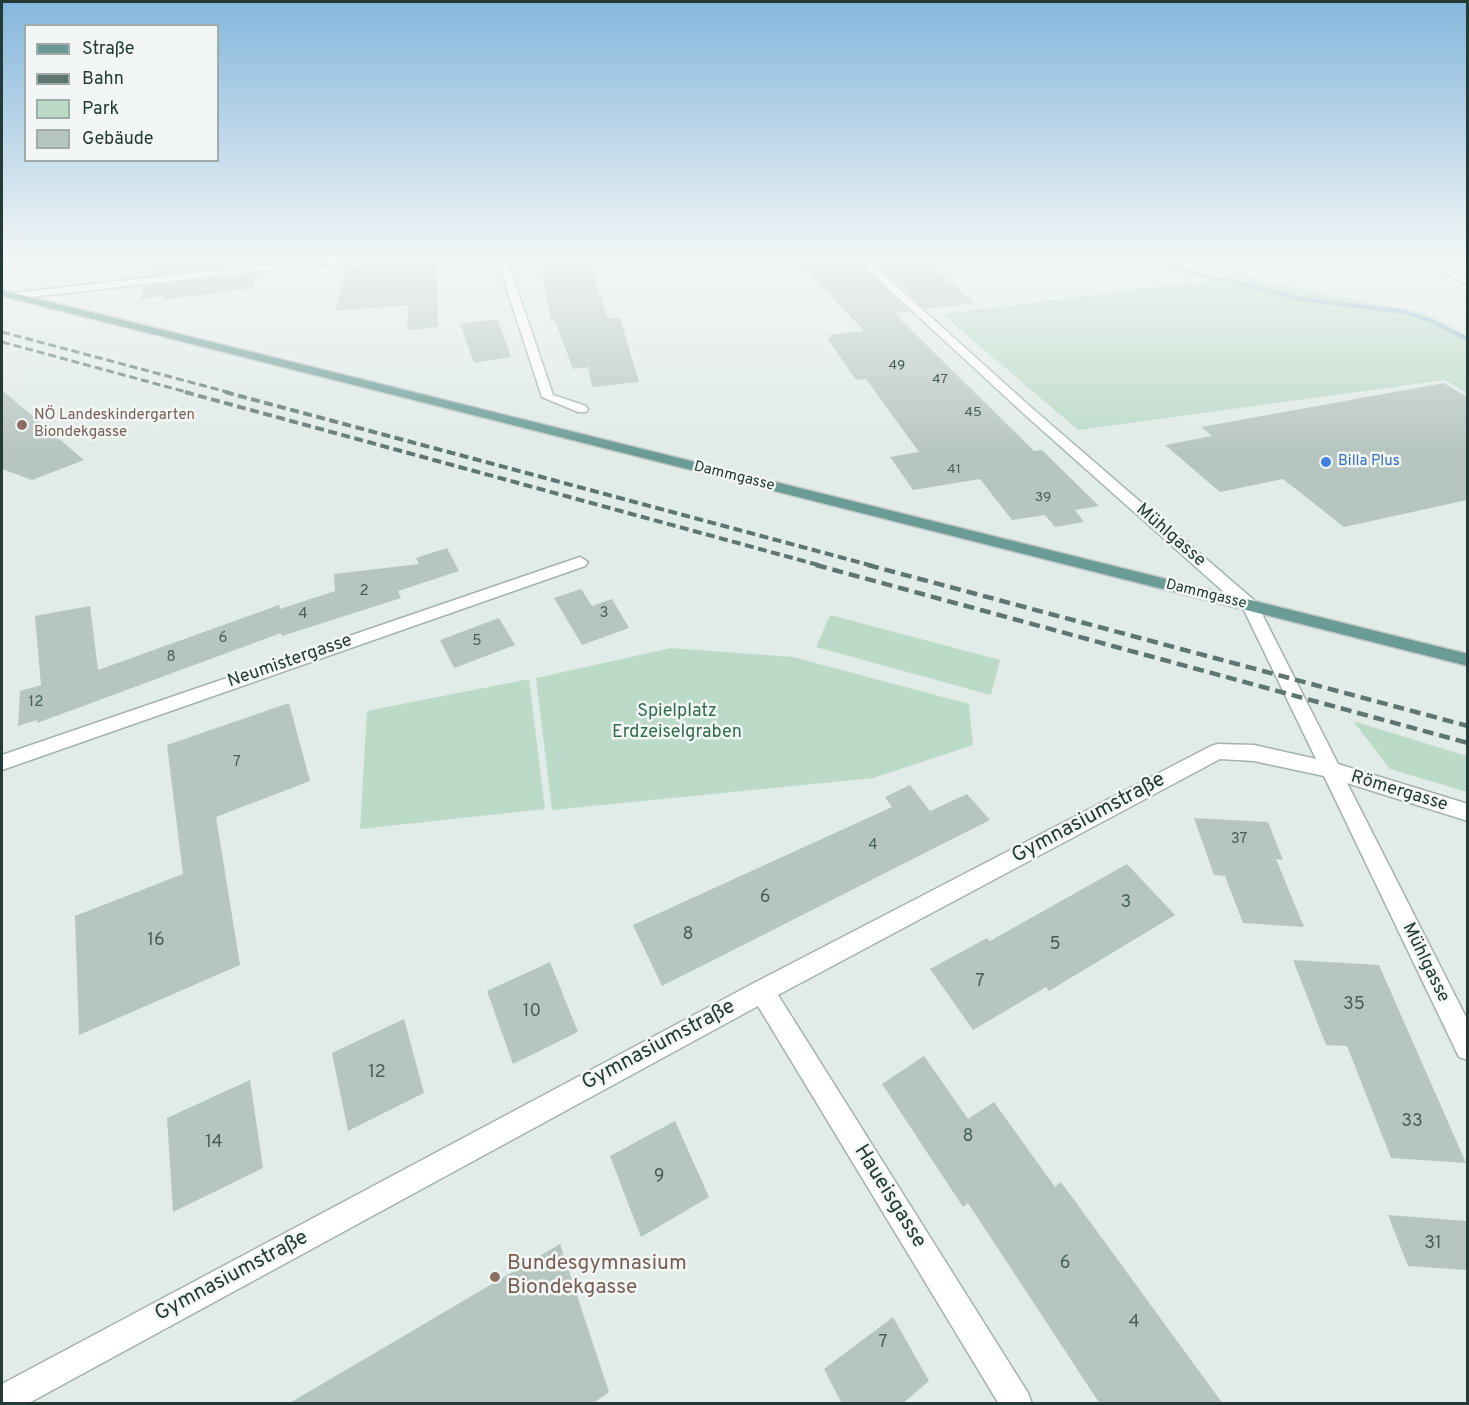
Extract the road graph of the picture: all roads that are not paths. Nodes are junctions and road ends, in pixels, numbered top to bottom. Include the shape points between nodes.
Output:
1 (114, 322) edge
2 (523, 322) edge
3 (930, 322) edge
4 (582, 409) dead end
5 (580, 562) dead end
6 (1250, 606) junction
7 (1467, 660) edge
8 (2, 763) edge
9 (1331, 770) junction
10 (1467, 813) edge
11 (762, 991) junction
12 (1467, 1048) edge
13 (2, 1400) edge
14 (1017, 1404) edge

1 - 6 main road, Dammgasse
2 - 4 street via 548,398
3 - 6 street, Mühlgasse
5 - 8 street, Neumistergasse
6 - 7 main road, Dammgasse
6 - 9 street, Mühlgasse
9 - 10 street, Römergasse
9 - 11 street, Gymnasiumstraße via 1254,753 1218,751
9 - 12 street, Mühlgasse
11 - 13 street, Gymnasiumstraße
11 - 14 street, Haueisgasse

